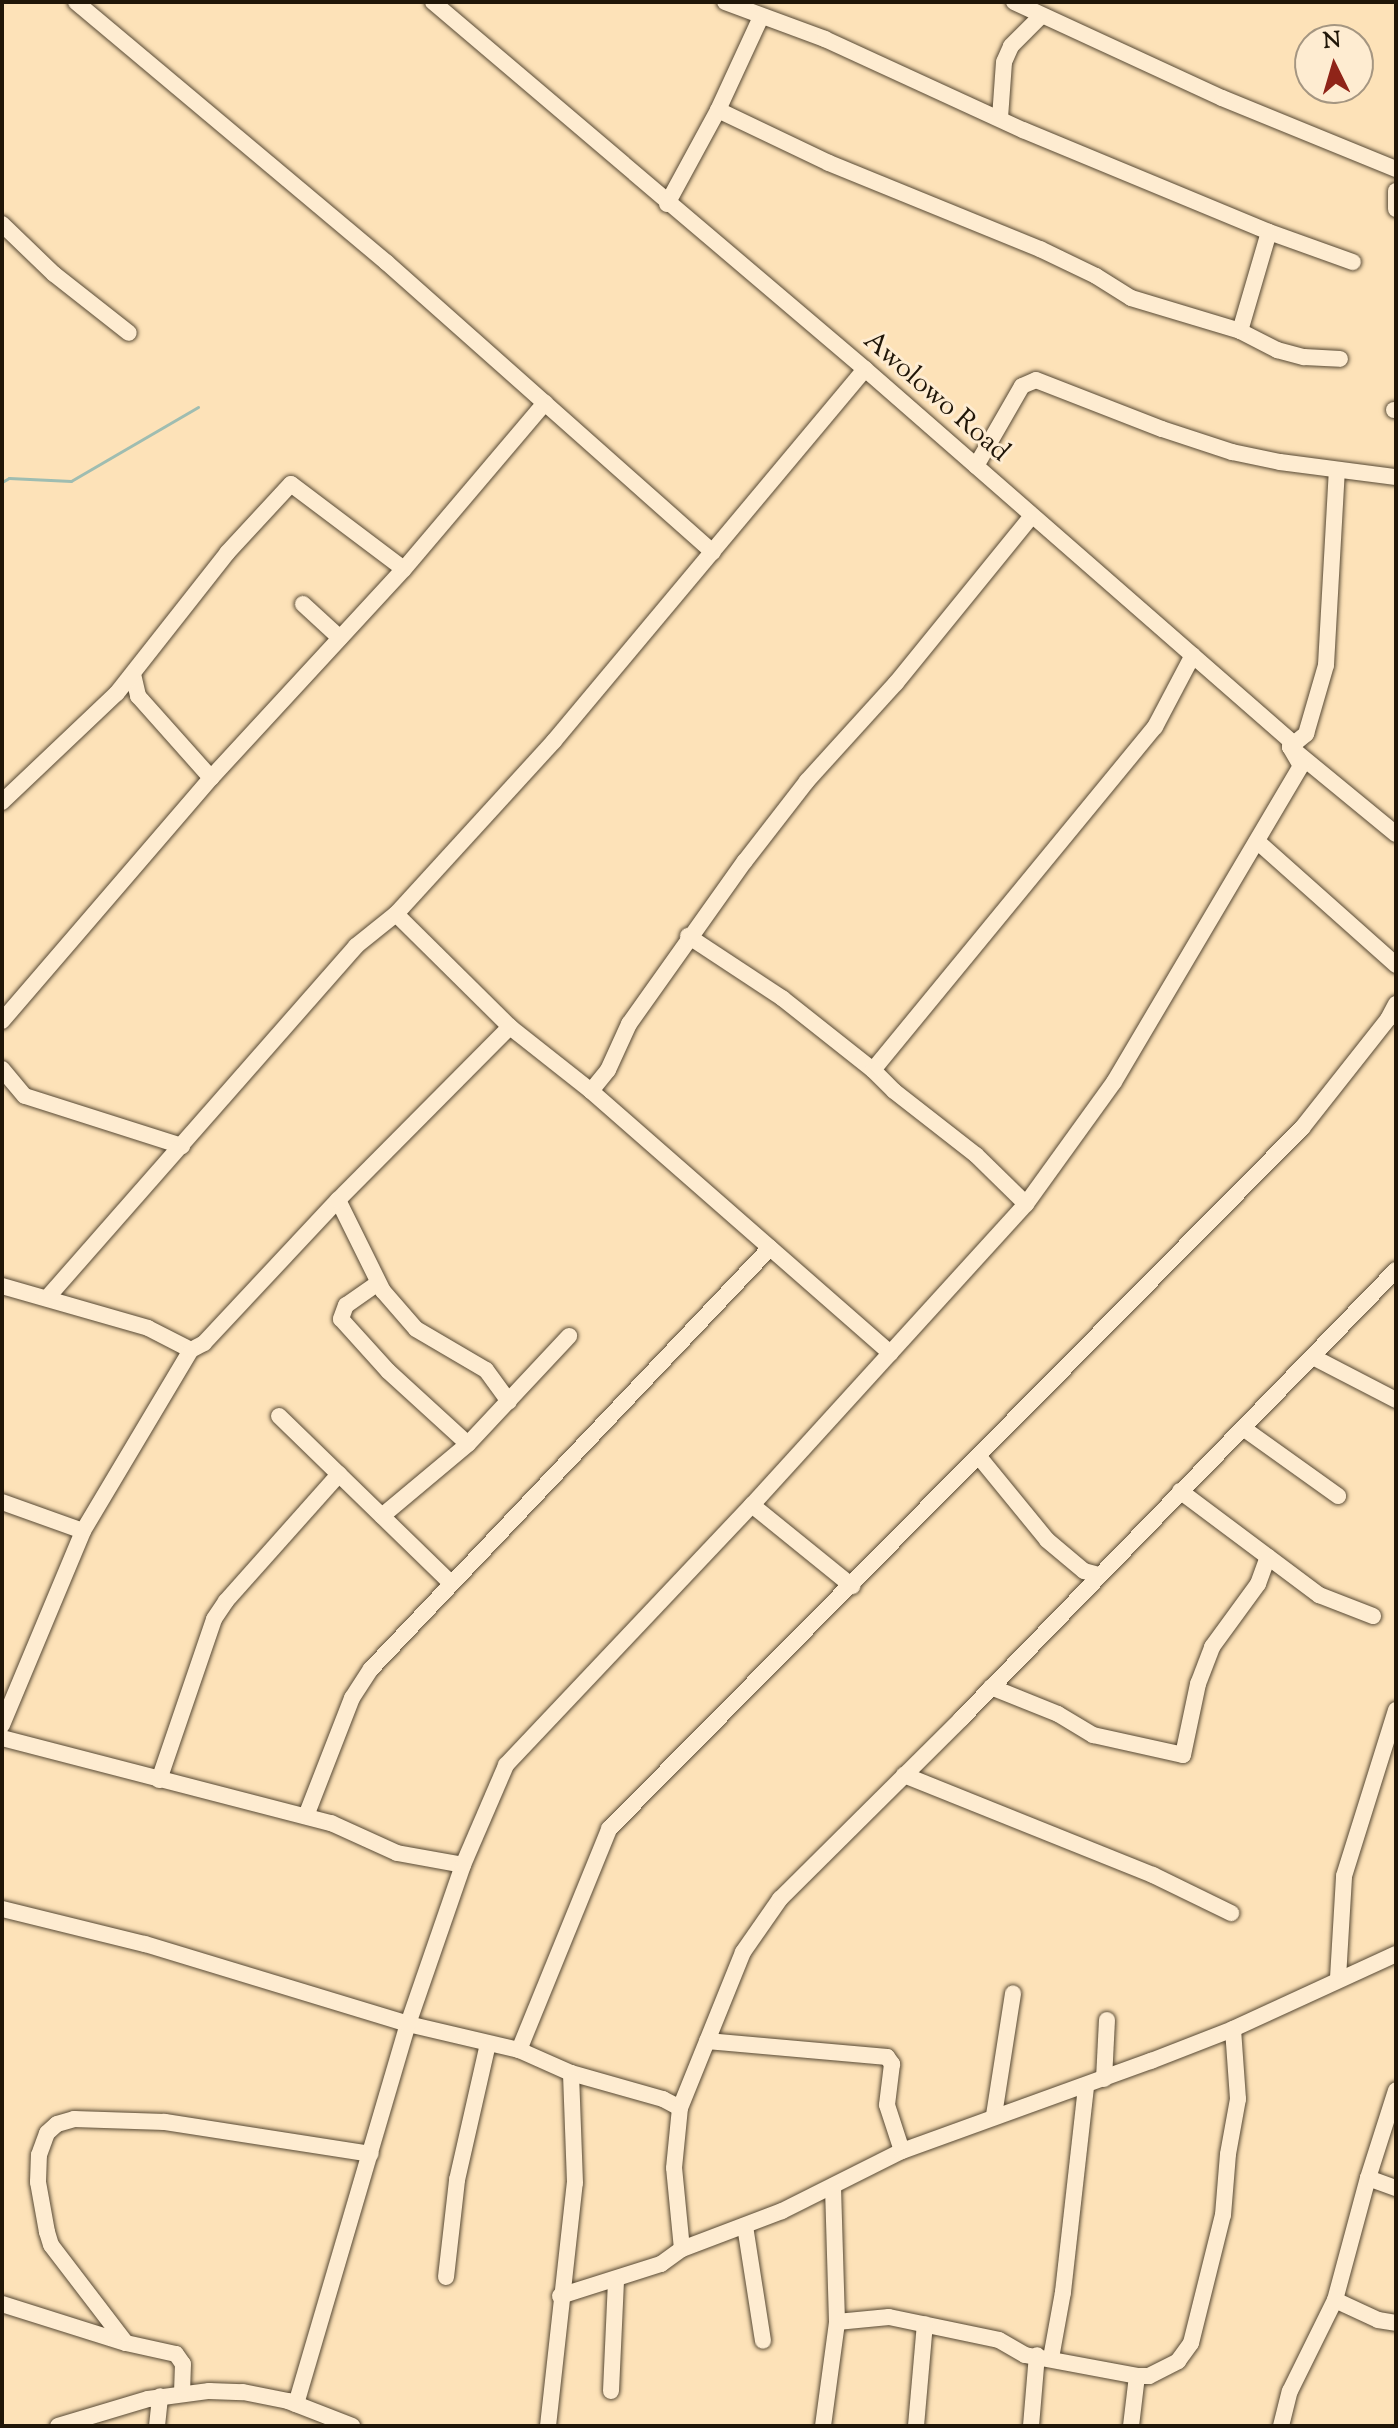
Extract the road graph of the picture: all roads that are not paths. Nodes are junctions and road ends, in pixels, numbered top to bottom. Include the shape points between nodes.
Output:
1 (76, 2) edge
2 (433, 2) edge
3 (725, 2) edge
4 (1014, 2) edge
5 (1041, 16) junction
6 (761, 17) junction
7 (718, 110) junction
8 (1000, 118) junction
9 (1396, 169) edge
10 (1396, 191) edge
11 (667, 204) junction
12 (1396, 209) edge
13 (2, 224) edge
14 (1269, 232) junction
15 (1353, 262) dead end
16 (1240, 331) junction
17 (129, 333) dead end
18 (1340, 359) dead end
19 (865, 369) junction
20 (545, 403) junction
21 (976, 466) junction
22 (1337, 471) junction
23 (1396, 477) edge
24 (1031, 517) junction
25 (713, 552) junction
26 (404, 569) junction
27 (303, 604) dead end
28 (340, 638) junction
29 (1193, 655) junction
30 (133, 674) junction
31 (117, 693) junction
32 (138, 696) junction
33 (1290, 747) junction
34 (211, 778) junction
35 (2, 802) edge
36 (1396, 834) edge
37 (1258, 842) junction
38 (396, 914) junction
39 (688, 936) junction
40 (1396, 965) edge
41 (1396, 1004) edge
42 (2, 1021) edge
43 (510, 1027) junction
44 (2, 1069) edge
45 (873, 1070) junction
46 (591, 1091) junction
47 (182, 1146) junction
48 (338, 1200) junction
49 (1026, 1204) junction
50 (770, 1248) junction
51 (1396, 1270) edge
52 (378, 1283) junction
53 (2, 1286) edge
54 (47, 1298) junction
55 (569, 1336) dead end
56 (191, 1350) junction
57 (890, 1353) junction
58 (1313, 1357) junction
59 (1396, 1400) edge
60 (509, 1402) junction
61 (279, 1416) dead end
62 (1243, 1428) junction
63 (468, 1444) junction
64 (980, 1458) junction
65 (339, 1474) junction
66 (1180, 1491) junction
67 (1338, 1496) dead end
68 (2, 1502) edge
69 (752, 1505) junction
70 (382, 1516) junction
71 (83, 1531) junction
72 (1268, 1557) junction
73 (1091, 1573) junction
74 (451, 1583) junction
75 (852, 1586) junction
76 (1373, 1616) dead end
77 (991, 1687) junction
78 (1396, 1710) edge
79 (2, 1725) edge
80 (2, 1738) edge
81 (904, 1775) junction
82 (159, 1780) junction
83 (306, 1816) junction
84 (463, 1865) junction
85 (2, 1909) edge
86 (1231, 1913) dead end
87 (1396, 1954) edge
88 (1338, 1978) junction
89 (1013, 1993) dead end
90 (1107, 2020) dead end
91 (408, 2024) junction
92 (1233, 2029) junction
93 (707, 2041) junction
94 (488, 2044) junction
95 (519, 2050) junction
96 (571, 2073) junction
97 (1104, 2079) junction
98 (1086, 2086) junction
99 (1396, 2090) edge
100 (680, 2108) junction
101 (994, 2115) junction
102 (902, 2151) junction
103 (371, 2154) junction
104 (1368, 2178) junction
105 (833, 2186) junction
106 (1396, 2188) edge
107 (745, 2226) junction
108 (682, 2249) junction
109 (446, 2277) dead end
110 (616, 2280) junction
111 (560, 2296) junction
112 (1335, 2300) junction
113 (2, 2304) edge
114 (837, 2322) junction
115 (1396, 2323) edge
116 (925, 2324) junction
117 (763, 2341) dead end
118 (126, 2343) junction
119 (1044, 2357) junction
120 (1137, 2376) junction
121 (611, 2391) dead end
122 (182, 2392) junction
123 (160, 2396) junction
124 (296, 2404) junction
125 (58, 2426) edge
126 (157, 2426) edge
127 (352, 2426) edge
128 (548, 2426) edge
129 (823, 2426) edge
130 (916, 2426) edge
131 (1031, 2426) edge
132 (1131, 2426) edge
133 (1281, 2426) edge

1 - 20 street
2 - 11 street, Awolowo Road
3 - 6 street
4 - 5 street
5 - 8 street via 1011,46 1004,62
5 - 9 street
6 - 7 street
6 - 8 street via 825,39
7 - 11 street
7 - 16 street via 815,157 1040,249 1131,298
8 - 14 street
10 - 12 street
11 - 19 street, Awolowo Road
13 - 17 street via 54,274
14 - 15 street
14 - 16 street
16 - 18 street via 1277,350
19 - 21 street, Awolowo Road
19 - 25 street
20 - 25 street
20 - 26 street
21 - 22 street via 1022,386 1036,380 1232,452
21 - 24 street, Awolowo Road
22 - 23 street
22 - 33 street via 1326,665 1306,734
24 - 29 street, Awolowo Road
24 - 39 street via 896,683 807,781
25 - 38 street via 554,741
26 - 28 street
26 - 30 street via 291,484 227,553
27 - 28 street
28 - 34 street
29 - 33 street, Awolowo Road via 1293,743
29 - 45 street via 1155,727
30 - 31 street
30 - 32 street
31 - 32 street
31 - 35 street
32 - 34 street
33 - 36 street, Awolowo Road
33 - 37 street via 1301,766
34 - 42 street
37 - 40 street
37 - 49 street via 1114,1082
38 - 43 street
38 - 47 street via 356,946
39 - 45 street via 782,998
39 - 46 street
41 - 64 street via 1302,1128
43 - 46 street
43 - 48 street
44 - 47 street via 25,1096
45 - 49 street
46 - 50 street
47 - 54 street
48 - 52 street
48 - 56 street via 204,1343
49 - 57 street
50 - 57 street
50 - 74 street
51 - 58 street
52 - 60 street via 416,1329 486,1370
52 - 63 street via 346,1305 341,1319 388,1371
53 - 54 street
54 - 56 street via 148,1328
55 - 60 street
56 - 71 street
57 - 69 street
58 - 59 street
58 - 62 street
60 - 63 street
61 - 65 street
62 - 66 street
62 - 67 street
63 - 70 street
64 - 73 street via 1047,1540
64 - 75 street
65 - 70 street
65 - 82 street via 214,1619
66 - 72 street
66 - 73 street
68 - 71 street
69 - 75 street
69 - 84 street via 520,1747 506,1765
70 - 74 street
71 - 79 street
72 - 76 street via 1319,1595
72 - 77 street via 1258,1584 1212,1647 1183,1755 1093,1735 1058,1714
73 - 77 street via 1078,1597
74 - 83 street via 371,1669 352,1698
75 - 95 street via 609,1829
77 - 81 street
78 - 88 street via 1344,1876
80 - 82 street
81 - 86 street via 1153,1875
81 - 93 street via 780,1899 743,1952
82 - 83 street
83 - 84 street via 397,1853
84 - 91 street
85 - 91 street via 145,1944
87 - 88 street
88 - 92 street
89 - 101 street
90 - 97 street
91 - 94 street
91 - 103 street
92 - 97 street
92 - 120 street via 1238,2099 1223,2215 1191,2343 1178,2361 1149,2376
93 - 100 street
93 - 102 street via 887,2057 892,2064 887,2105
94 - 95 street
94 - 109 street via 457,2180
95 - 96 street
96 - 100 street
96 - 111 street via 575,2183
97 - 98 street
98 - 101 street
98 - 119 street via 1063,2292
99 - 104 street
100 - 108 street via 674,2168
101 - 102 street
102 - 105 street
103 - 118 street via 165,2122 74,2119 57,2124 47,2133 39,2155 38,2182 51,2245
103 - 124 street
104 - 106 street
104 - 112 street
105 - 107 street
105 - 114 street
107 - 108 street
107 - 117 street
108 - 110 street via 661,2264
110 - 111 street
110 - 121 street
111 - 128 street
112 - 115 street
112 - 133 street via 1290,2391
113 - 118 street
114 - 116 street via 889,2317
114 - 129 street
116 - 119 street via 999,2340 1025,2355
116 - 130 street
118 - 122 street via 176,2354 183,2364
119 - 120 street
119 - 131 street
120 - 132 street
122 - 123 street
122 - 124 street via 243,2392
123 - 125 street
123 - 126 street
124 - 127 street

